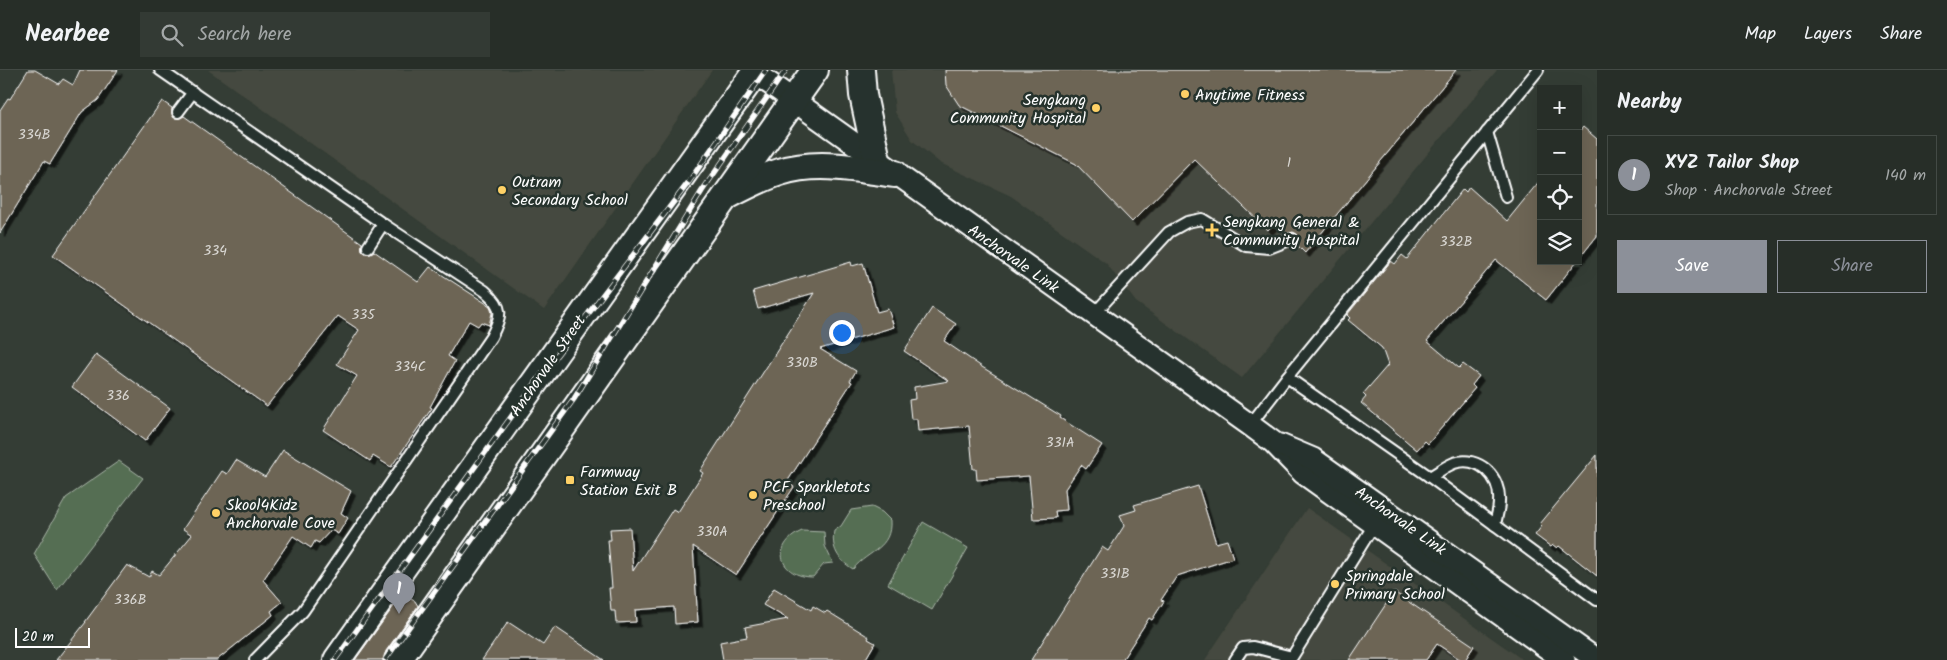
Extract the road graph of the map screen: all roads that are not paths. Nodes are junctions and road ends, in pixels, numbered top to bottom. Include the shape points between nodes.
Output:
1 (160, 70) edge
2 (815, 70) edge
3 (861, 70) edge
4 (1538, 70) edge
5 (756, 72) edge
6 (193, 92) junction
7 (793, 100) junction
8 (178, 112) dead end
9 (1487, 132) junction
10 (886, 167) junction
11 (1506, 196) dead end
12 (724, 197) junction
13 (383, 224) junction
14 (1292, 239) dead end
15 (368, 247) dead end
16 (1093, 315) junction
17 (1287, 377) junction
18 (1250, 425) junction
19 (1273, 442) junction
20 (1430, 477) junction
21 (1375, 523) junction
22 (1495, 526) junction
23 (1597, 600) edge
24 (255, 660) edge
25 (336, 660) edge
26 (398, 660) edge
27 (1235, 660) edge
28 (1564, 660) edge
29 (1597, 660) edge

1 - 6 lane
2 - 7 street
3 - 10 street via 862,95
4 - 9 lane
5 - 7 street, Anchorvale Link
5 - 25 street, Anchorvale Street
6 - 8 lane
6 - 13 lane
7 - 10 street, Anchorvale Link
7 - 12 street
9 - 11 lane
9 - 17 lane
10 - 12 street via 803,167 774,174
10 - 16 street, Anchorvale Link
12 - 26 street
13 - 15 lane
13 - 24 lane via 497,300 500,312 496,328 302,611
14 - 16 lane via 1269,248 1246,246 1202,219 1187,222 1169,232
16 - 18 street, Anchorvale Link
17 - 18 lane
17 - 20 lane
18 - 19 street, Anchorvale Link
19 - 21 street, Anchorvale Link via 1302,472
19 - 29 street, Anchorvale Link via 1313,458
20 - 22 lane
20 - 22 lane via 1454,463 1482,465 1496,480 1499,501
21 - 27 lane via 1292,657 1243,648
21 - 28 street, Anchorvale Link
22 - 23 lane

